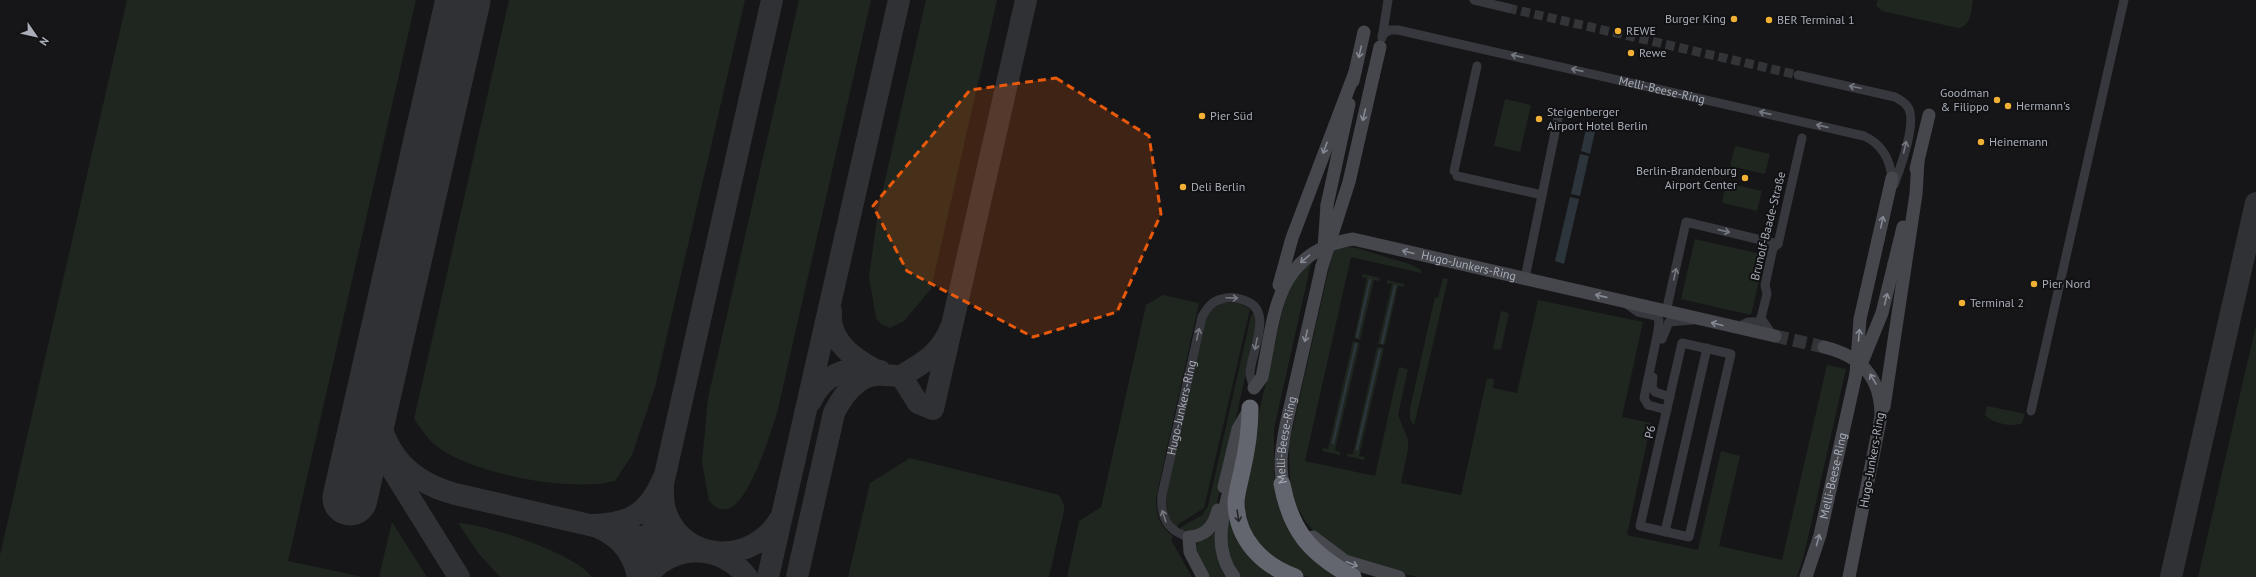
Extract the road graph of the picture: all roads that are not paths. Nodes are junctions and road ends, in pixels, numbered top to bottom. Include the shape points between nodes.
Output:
1 (1388, 0) edge
2 (1474, 0) edge
3 (2124, 0) edge
4 (1508, 8) tunnel mouth
5 (1364, 32) dead end
6 (1381, 41) junction
7 (1477, 66) dead end
8 (1355, 72) junction
9 (1798, 74) tunnel mouth
10 (1559, 114) dead end
11 (1929, 115) dead end
12 (1802, 138) dead end
13 (1918, 161) junction
14 (1892, 182) junction
15 (1542, 195) junction
16 (1778, 244) junction
17 (1322, 266) junction
18 (1525, 278) junction
19 (1625, 302) junction
20 (1666, 312) junction
21 (1761, 318) junction
22 (1698, 319) junction
23 (1736, 328) junction
24 (1774, 336) joint
25 (1824, 347) tunnel mouth
26 (1707, 348) junction
27 (1856, 374) junction
28 (1254, 388) junction
29 (1670, 396) junction
30 (1250, 408) junction
31 (1667, 410) junction
32 (2031, 411) dead end
33 (1881, 416) junction
34 (1282, 484) junction
35 (1665, 532) junction
36 (1189, 537) junction
37 (1203, 577) edge
38 (1234, 577) edge
39 (1296, 577) edge
40 (1353, 577) edge
41 (1399, 577) edge
42 (1806, 577) edge
43 (1849, 577) edge

1 - 6 street, Melli-Beese-Ring
2 - 4 street
3 - 32 street
5 -> 8 street, Melli-Beese-Ring
14 -> 6 street, Melli-Beese-Ring via 1889,163 1883,150 1864,136 1398,30 1390,30
6 -> 17 street, Melli-Beese-Ring, bridge via 1349,182
7 - 15 street via 1455,173
8 - 17 street, Melli-Beese-Ring, bridge via 1327,206
8 -> 28 street, Hugo-Junkers-Ring via 1292,238 1269,320
14 -> 9 street, Melli-Beese-Ring via 1902,163 1911,121 1906,105 1895,97
10 - 15 street
11 - 13 street, Melli-Beese-Ring
12 - 16 street, Brunolf-Baade-Straße
27 -> 13 street, Melli-Beese-Ring, bridge via 1884,306
13 - 33 street via 1916,194 1889,384
27 -> 14 street, Melli-Beese-Ring, bridge via 1860,319
15 - 18 street
20 -> 16 street via 1686,222
16 - 21 street, Brunolf-Baade-Straße via 1773,248 1764,285 1767,294
17 -> 34 street, Melli-Beese-Ring via 1286,425 1282,450
19 -> 18 street, Hugo-Junkers-Ring
18 -> 28 street, Hugo-Junkers-Ring via 1353,239 1332,244 1304,258 1287,280 1280,294 1262,377
19 - 20 street, Hugo-Junkers-Ring
19 - 31 street via 1638,312 1656,316 1659,320 1644,398 1648,405
20 - 22 street, Hugo-Junkers-Ring
21 - 23 street via 1758,322 1748,322
21 - 24 street
23 -> 22 street, Hugo-Junkers-Ring
22 - 29 street via 1672,320 1663,332 1652,383 1655,392
23 - 24 street, Hugo-Junkers-Ring
33 -> 25 street, Hugo-Junkers-Ring via 1880,394 1868,372 1848,355
26 - 29 street, P6 via 1682,343
26 - 35 street
26 - 35 street, P6 via 1731,354 1720,406 1689,537
42 -> 27 street, Melli-Beese-Ring via 1820,535
28 - 30 street, Hugo-Junkers-Ring
36 -> 28 street, Hugo-Junkers-Ring via 1176,533 1167,524 1162,512 1162,495 1202,316 1209,306 1221,299 1243,300 1253,304 1259,312 1260,324 1250,375
29 - 31 street, P6
30 - 36 street via 1238,429 1216,520 1208,530 1195,537
30 - 38 street, Hugo-Junkers-Ring via 1220,537 1224,561
30 -> 39 highway via 1250,431 1236,500 1240,527 1252,550 1282,572
31 - 35 street, P6 via 1640,526
33 - 43 street, Hugo-Junkers-Ring
34 - 40 highway via 1291,520 1300,534 1320,556
34 -> 41 street, Melli-Beese-Ring via 1298,518 1318,543 1345,561
36 - 37 street via 1190,552

